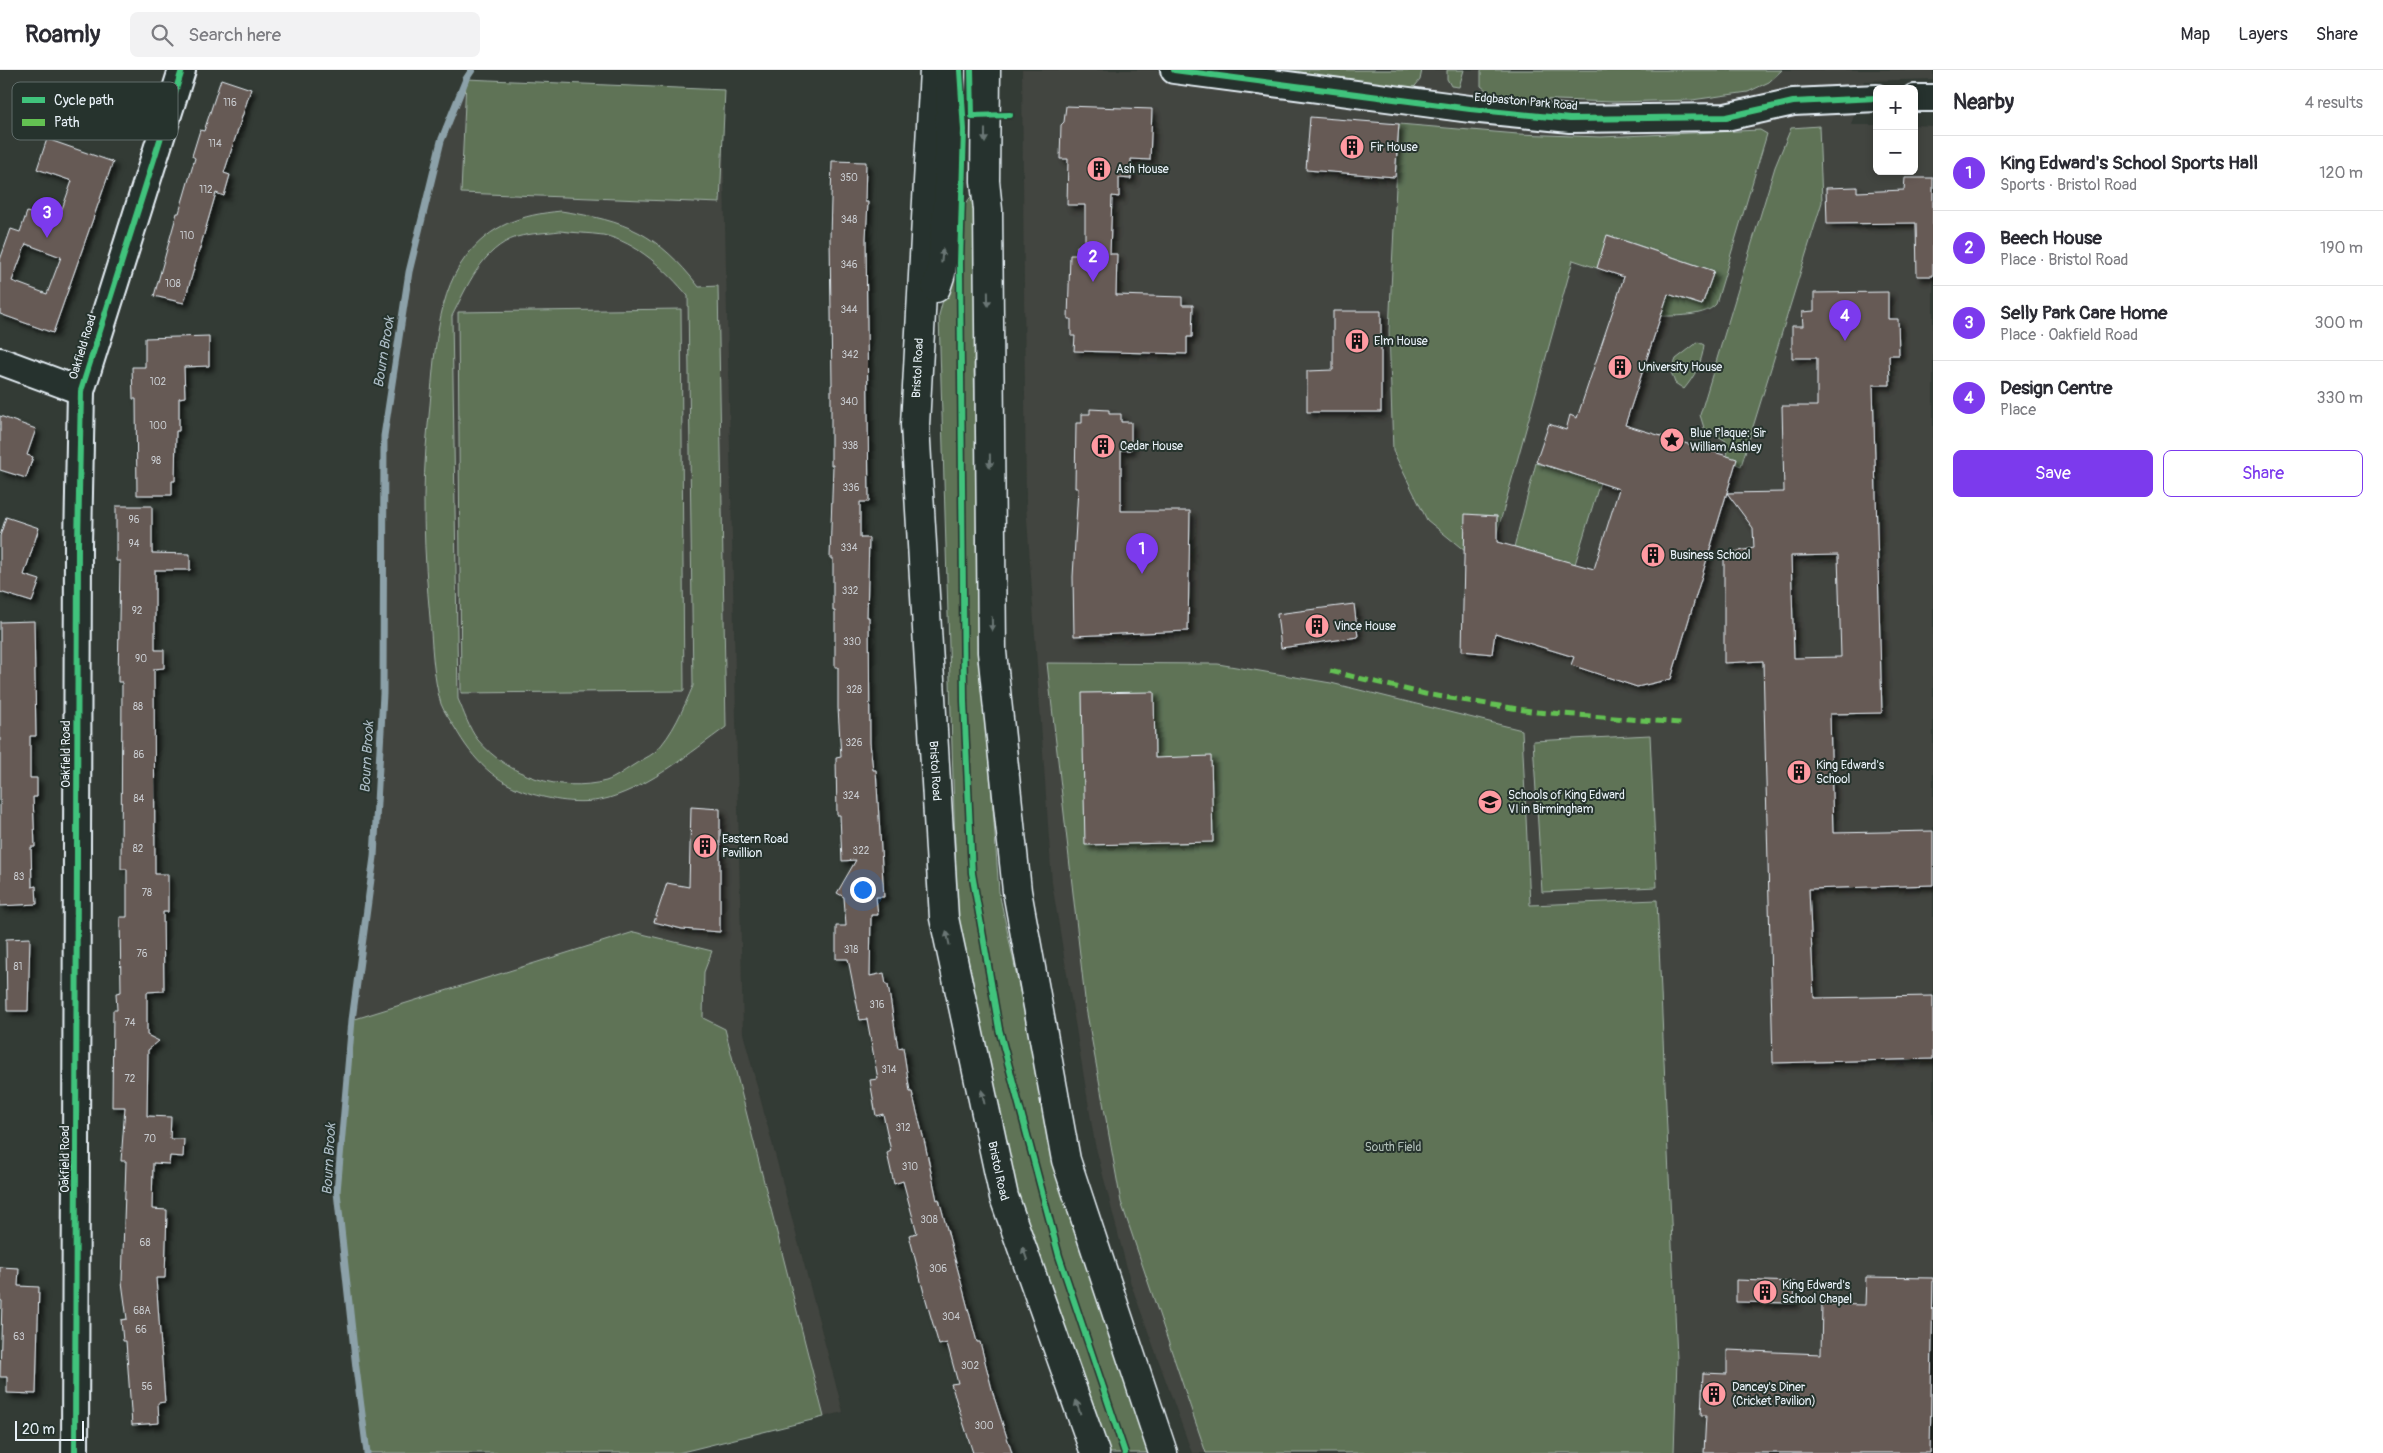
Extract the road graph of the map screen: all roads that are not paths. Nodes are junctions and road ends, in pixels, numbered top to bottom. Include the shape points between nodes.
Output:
1 (182, 70) edge
2 (934, 70) edge
3 (951, 70) edge
4 (986, 70) edge
5 (1174, 70) edge
6 (178, 83) edge
7 (1873, 98) edge
8 (1918, 98) edge
9 (1933, 98) edge
10 (160, 140) edge
11 (920, 336) junction
12 (0, 361) edge
13 (81, 391) junction
14 (75, 1453) edge
15 (1095, 1453) edge
16 (1163, 1453) edge

1 - 6 street, Oakfield Road
2 - 11 highway, Bristol Road
11 -> 3 highway via 941,273 948,202
4 -> 16 highway via 992,652 1017,891 1066,1160
5 - 7 street, Edgbaston Park Road via 1470,109 1570,118 1726,117 1793,102
8 - 9 street
10 - 13 street, Oakfield Road
15 -> 11 highway, Bristol Road via 1004,1197 944,918 915,425
12 - 13 street
13 - 14 street, Oakfield Road

